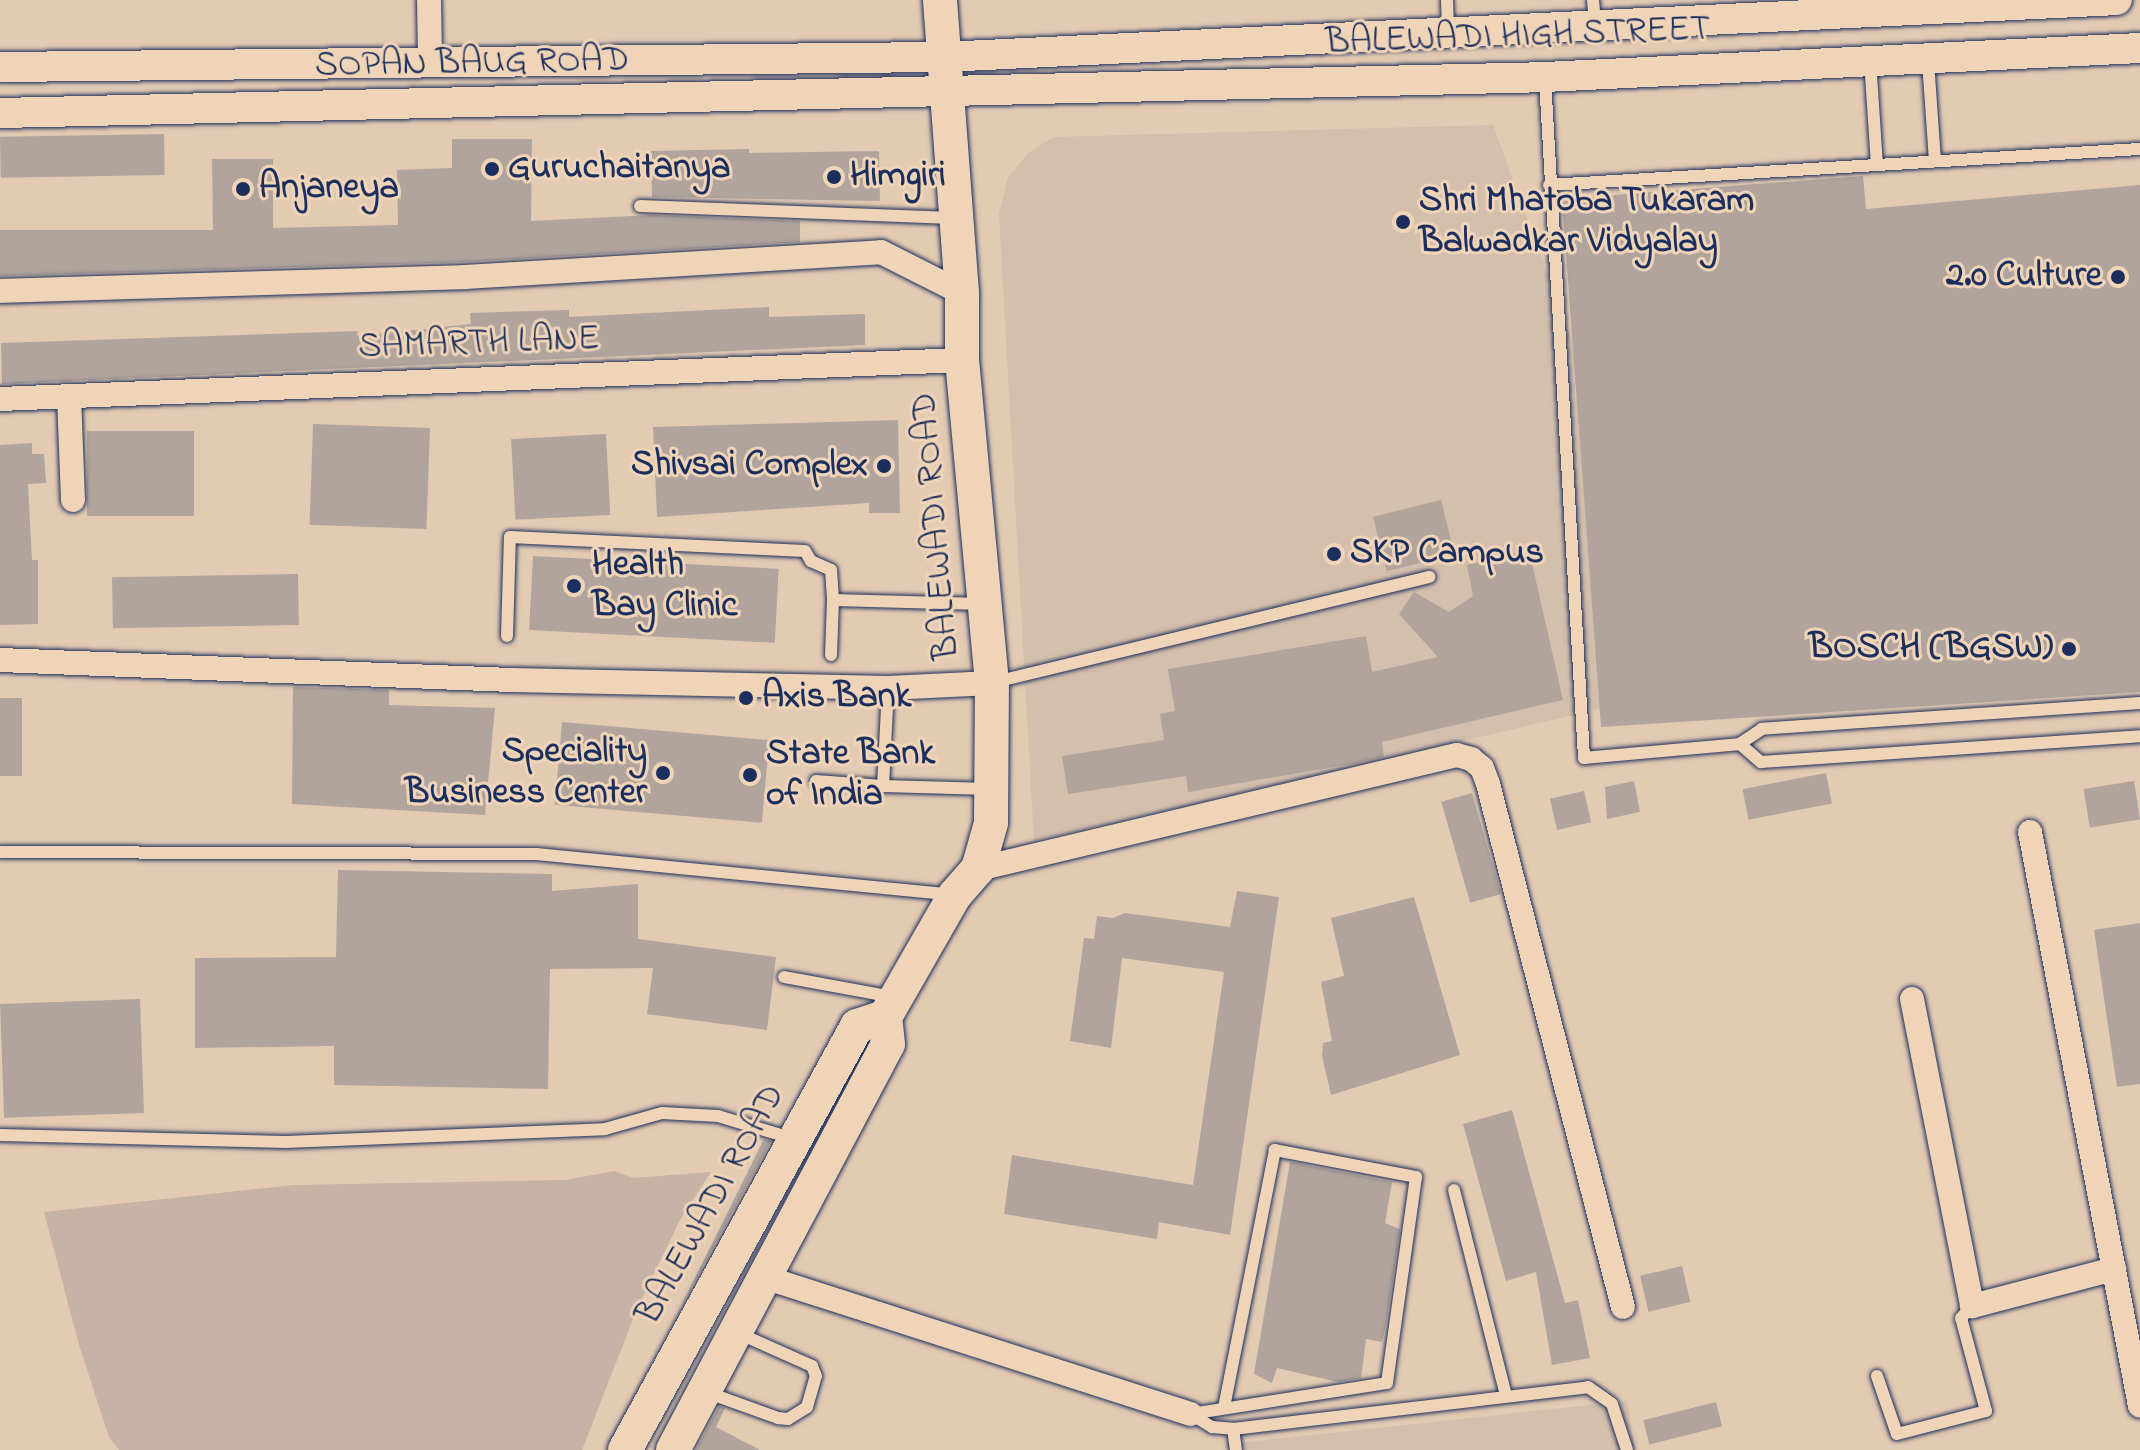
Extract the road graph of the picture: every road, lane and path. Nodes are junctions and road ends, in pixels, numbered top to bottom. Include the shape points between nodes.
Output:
1 (429, 0) edge
2 (940, 0) edge
3 (1447, 0) edge
4 (2117, 0) edge
5 (1594, 14) edge
6 (1448, 33) junction
7 (2140, 48) edge
8 (944, 57) junction
9 (1928, 57) junction
10 (430, 60) junction
11 (1870, 60) junction
12 (0, 67) edge
13 (1545, 77) junction
14 (947, 91) junction
15 (0, 113) edge
16 (2140, 149) edge
17 (1935, 161) junction
18 (1877, 165) junction
19 (1549, 185) junction
20 (640, 206) dead end
21 (957, 218) junction
22 (0, 291) edge
23 (962, 293) junction
24 (962, 360) junction
25 (69, 396) junction
26 (0, 399) edge
27 (73, 500) dead end
28 (1429, 577) dead end
29 (833, 600) junction
30 (986, 604) junction
31 (507, 636) dead end
32 (831, 655) dead end
33 (0, 660) edge
34 (992, 683) junction
35 (888, 688) junction
36 (2140, 703) edge
37 (2140, 736) edge
38 (1740, 744) junction
39 (816, 781) dead end
40 (883, 786) junction
41 (992, 789) junction
42 (2030, 832) dead end
43 (0, 852) edge
44 (978, 869) junction
45 (955, 895) junction
46 (784, 977) dead end
47 (1912, 999) dead end
48 (891, 1007) junction
49 (0, 1135) edge
50 (794, 1138) junction
51 (1454, 1190) dead end
52 (2114, 1269) junction
53 (764, 1277) junction
54 (1972, 1306) junction
55 (1623, 1307) dead end
56 (735, 1331) junction
57 (1877, 1376) dead end
58 (704, 1391) junction
59 (1506, 1395) junction
60 (2140, 1406) edge
61 (1224, 1407) junction
62 (1191, 1414) junction
63 (1233, 1429) junction
64 (625, 1450) edge
65 (673, 1450) edge
66 (1236, 1450) edge
67 (1627, 1450) edge

1 - 10 street
2 - 8 main road, BALEWADI ROAD
3 - 6 lane
4 - 5 street, BALEWADI HIGH STREET
5 - 6 street, BALEWADI HIGH STREET
6 - 8 street, BALEWADI HIGH STREET
7 - 9 street, BALEWADI HIGH STREET
8 - 10 street, SOPAN BAUG ROAD
8 - 14 main road, BALEWADI ROAD
9 - 11 street, BALEWADI HIGH STREET
9 - 17 lane
10 - 12 street, SOPAN BAUG ROAD
11 - 13 street, BALEWADI HIGH STREET
11 - 18 lane
13 - 14 street, BALEWADI HIGH STREET
13 - 19 lane
14 - 15 street, SOPAN BAUG ROAD
14 - 21 main road, BALEWADI ROAD
16 - 17 lane
17 - 18 lane
18 - 19 lane
19 - 38 lane via 1584,758
20 - 21 lane
21 - 23 main road, BALEWADI ROAD
22 - 23 street via 465,277 881,252
23 - 24 main road, BALEWADI ROAD
24 - 25 street, SAMARTH LANE
24 - 30 main road, BALEWADI ROAD
25 - 26 street, SAMARTH LANE
25 - 27 street
28 - 34 lane
29 - 30 lane
29 - 31 lane via 831,570 811,561 805,551 510,537
29 - 32 lane
30 - 34 main road, BALEWADI ROAD
33 - 35 street
34 - 35 street
34 - 41 main road, BALEWADI ROAD
35 - 40 lane
36 - 38 lane via 1762,729
37 - 38 lane via 1761,762
39 - 40 lane
40 - 41 lane
41 - 44 main road, BALEWADI ROAD via 991,823
42 - 52 street
43 - 45 lane via 537,854
44 - 45 main road, BALEWADI ROAD
44 - 55 street via 1457,755 1471,759 1482,768 1488,784
45 - 48 main road, BALEWADI ROAD
46 - 48 lane
47 - 54 street
48 - 50 main road, BALEWADI ROAD via 857,1026
48 - 53 main road, BALEWADI ROAD via 888,1044
49 - 50 lane via 286,1142 605,1129 662,1113 718,1116
50 - 64 main road, BALEWADI ROAD
51 - 59 lane
52 - 54 street
52 - 60 street
53 - 56 main road, BALEWADI ROAD
53 - 62 street
54 - 57 lane via 1961,1318 1986,1411 1897,1434
56 - 58 main road, BALEWADI ROAD
56 - 58 lane via 812,1366 816,1376 807,1407 788,1419 778,1418
58 - 65 main road, BALEWADI ROAD
59 - 63 lane
59 - 67 lane via 1588,1387 1612,1404
61 - 61 lane via 1387,1383 1416,1177 1275,1150
61 - 62 lane
62 - 63 lane via 1212,1427
63 - 66 lane

